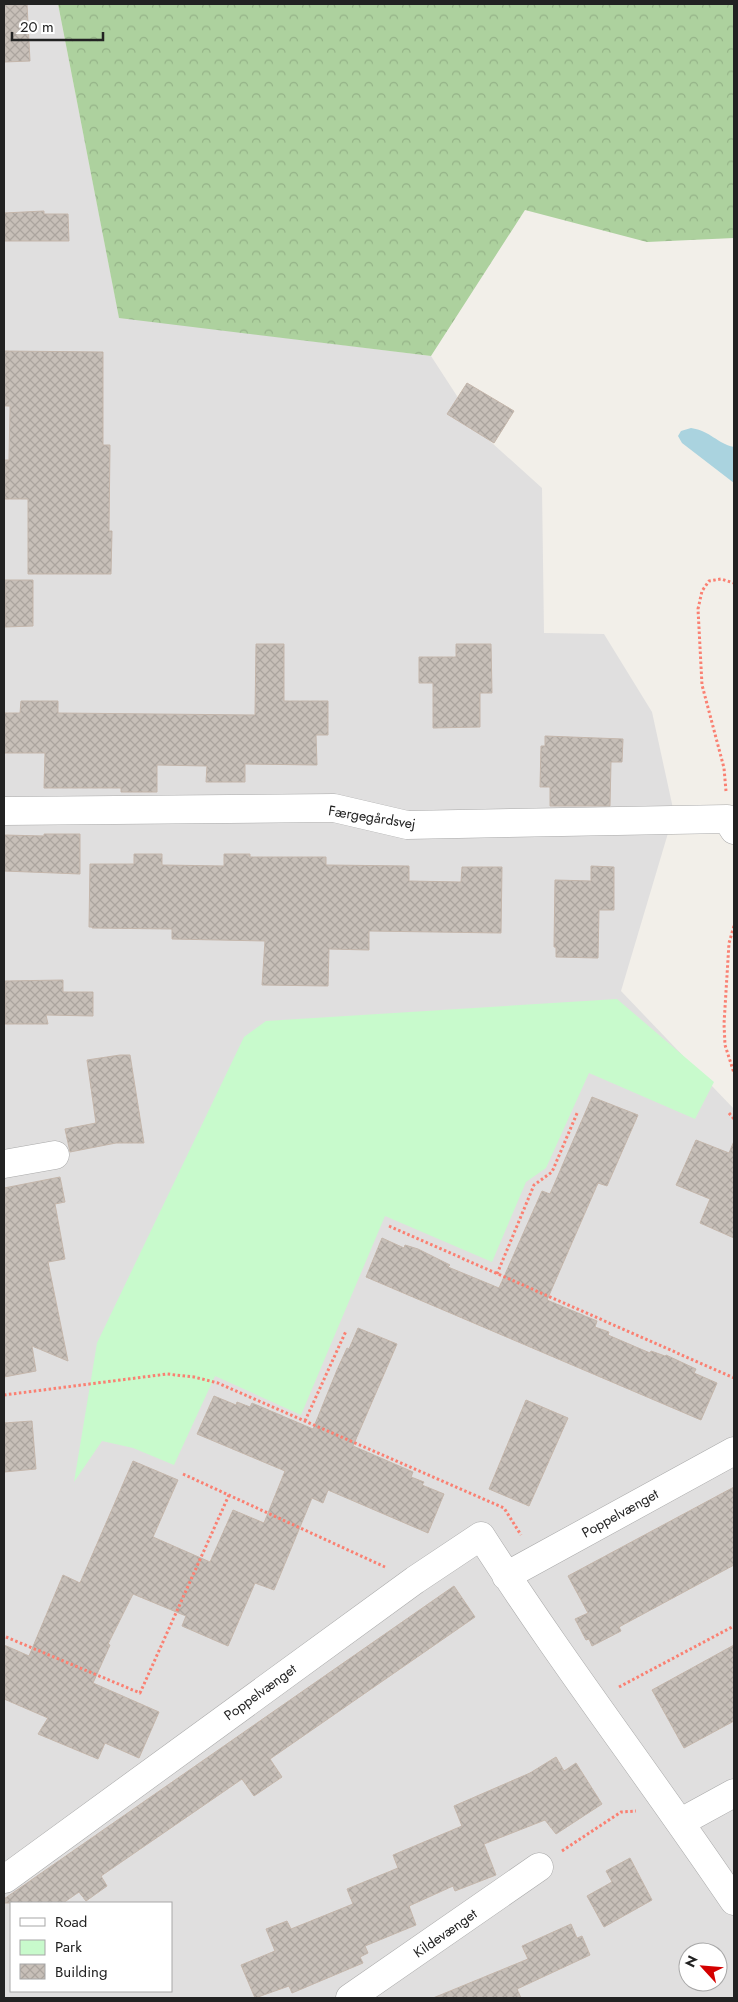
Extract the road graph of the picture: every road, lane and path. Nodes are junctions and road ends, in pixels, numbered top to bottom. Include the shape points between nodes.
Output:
1 (734, 583) edge
2 (4, 810) edge
3 (731, 825) edge
4 (734, 926) edge
5 (734, 1073) edge
6 (578, 1111) dead end
7 (729, 1113) dead end
8 (734, 1119) edge
9 (55, 1155) dead end
10 (4, 1164) edge
11 (389, 1226) dead end
12 (497, 1274) junction
13 (346, 1331) dead end
14 (734, 1378) edge
15 (4, 1395) edge
16 (305, 1421) junction
17 (734, 1451) edge
18 (183, 1474) dead end
19 (229, 1495) junction
20 (536, 1560) junction
21 (506, 1576) junction
22 (415, 1580) junction
23 (734, 1626) edge
24 (6, 1637) dead end
25 (592, 1702) junction
26 (734, 1793) edge
27 (662, 1796) junction
28 (681, 1822) junction
29 (539, 1867) joint
30 (5, 1879) edge
31 (734, 1901) edge
32 (350, 1998) edge

1 - 3 path via 709,580 702,591 698,609 702,685 724,768
2 - 3 street, Færgegårdsvej via 334,808 407,825
4 - 5 path via 729,943 724,1024 724,1046
6 - 12 path via 552,1172 534,1185
7 - 8 path
9 - 10 street
11 - 12 path
12 - 14 path
13 - 16 path
15 - 16 path via 167,1374 218,1384
16 - 20 path via 504,1508
17 - 20 street, Poppelvænget
18 - 19 path
19 - 22 path
19 - 24 path via 140,1693
20 - 21 street, Poppelvænget
21 - 22 street, Poppelvænget via 481,1536
21 - 25 street, Poppelvænget
22 - 30 street, Poppelvænget
23 - 25 path
25 - 27 street, Poppelvænget
26 - 28 street
27 - 28 street, Poppelvænget
27 - 29 path via 638,1811 621,1812
28 - 31 street, Poppelvænget
29 - 32 street, Kildevænget

